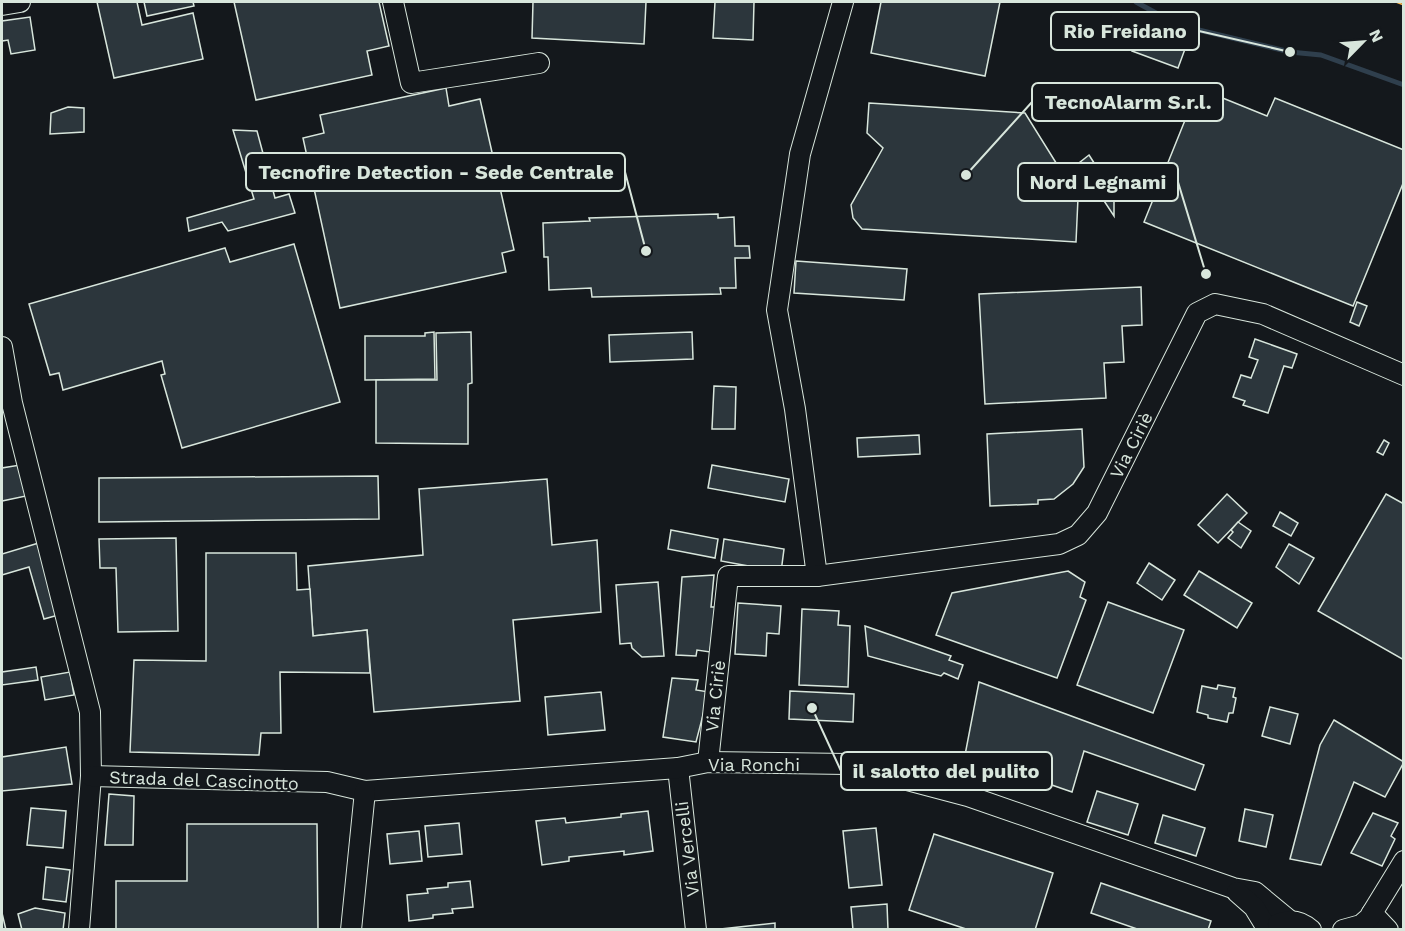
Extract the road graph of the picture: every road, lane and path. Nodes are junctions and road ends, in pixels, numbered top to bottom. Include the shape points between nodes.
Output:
1 (20, 2) edge
2 (393, 2) edge
3 (843, 2) edge
4 (2, 5) edge
5 (539, 63) dead end
6 (2, 347) edge
7 (1404, 375) edge
8 (817, 576) junction
9 (708, 762) junction
10 (678, 768) junction
11 (91, 776) junction
12 (364, 791) junction
13 (1404, 861) edge
14 (1233, 888) junction
15 (1372, 913) junction
16 (1290, 921) junction
17 (1351, 929) edge
18 (79, 930) edge
19 (351, 930) edge
20 (696, 930) edge
21 (1269, 930) edge
22 (1311, 930) edge
23 (1388, 930) edge

1 - 4 street
2 - 5 street via 411,83
3 - 8 street via 800,154 777,310 795,409
6 - 11 street, Strada del Cascinotto via 12,403 90,712
7 - 8 street, Via Ciriè via 1263,314 1215,304 1197,313 1096,513 1078,535 1059,544
8 - 9 street, Via Ciriè via 728,576
9 - 10 street, Via Ronchi
9 - 14 street, Via Ronchi via 847,764 968,796
10 - 12 street, Via Ronchi
10 - 20 street, Via Vercelli
11 - 12 street, Strada del Cascinotto via 327,783
11 - 18 street
12 - 19 street
13 - 15 street
14 - 16 street, Via Ronchi via 1255,892
14 - 21 street, Via Ronchi via 1254,907
15 - 17 street
15 - 23 street
16 - 21 street
16 - 22 street, Via Ronchi via 1300,922

